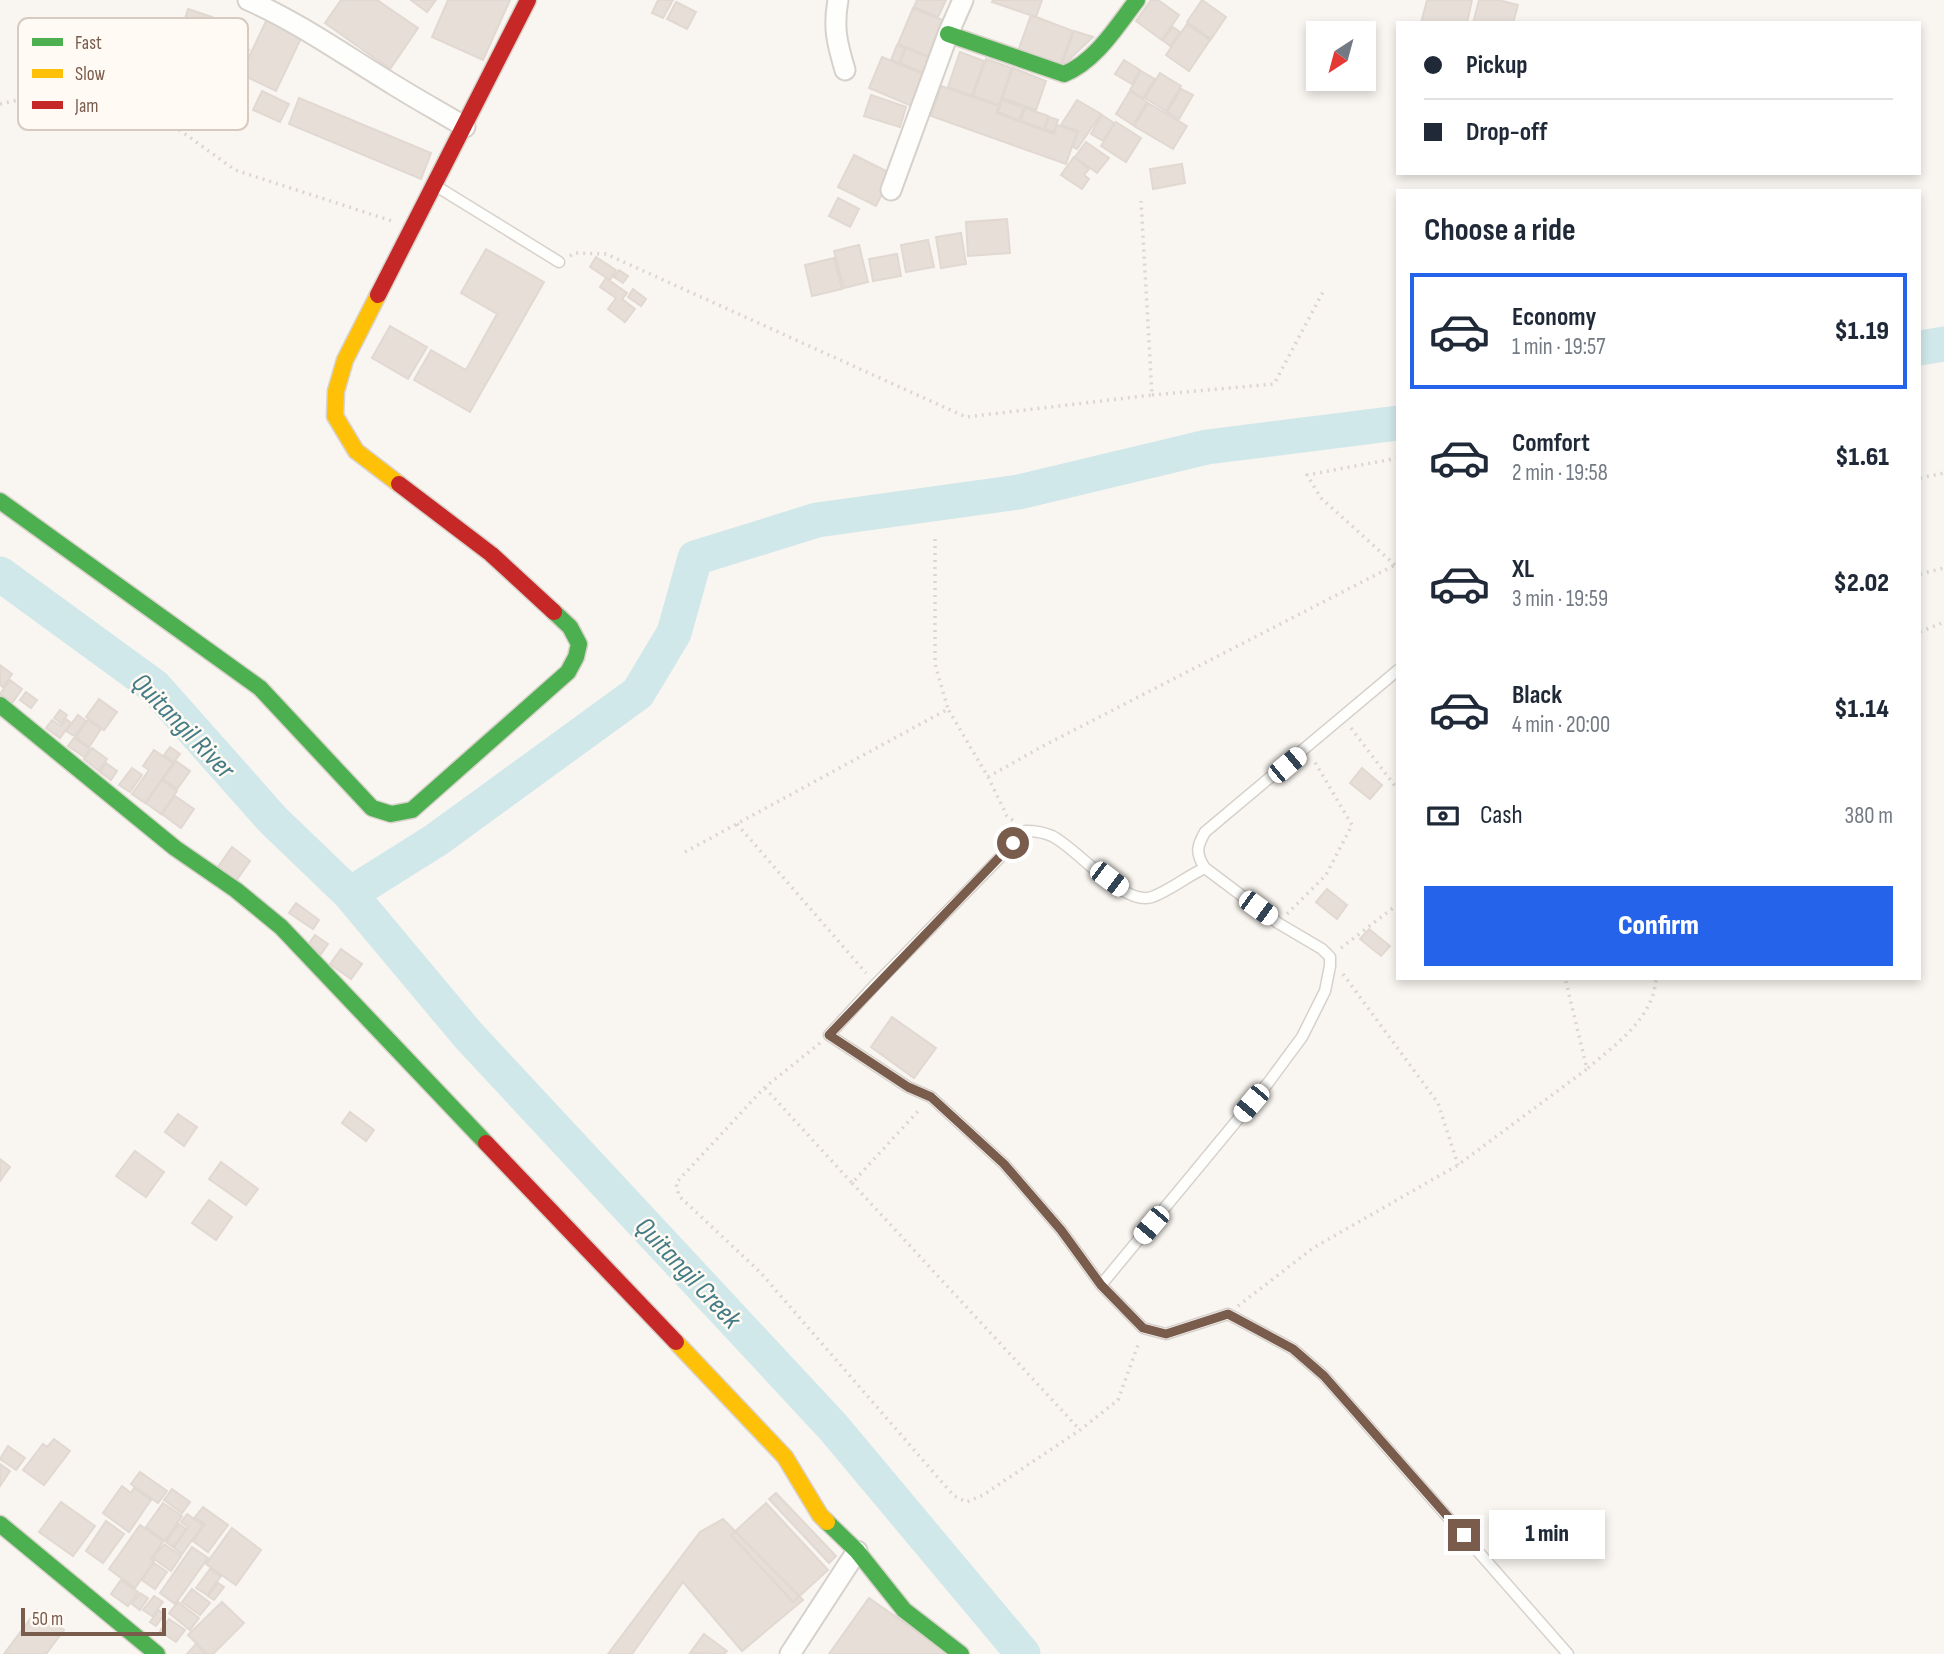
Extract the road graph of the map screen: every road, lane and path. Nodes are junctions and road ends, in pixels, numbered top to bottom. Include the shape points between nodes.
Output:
1 (248, 0) edge
2 (528, 0) edge
3 (838, 0) edge
4 (963, 0) edge
5 (1137, 0) edge
6 (948, 34) junction
7 (845, 70) dead end
8 (18, 100) edge
9 (0, 104) edge
10 (465, 127) junction
11 (180, 130) edge
12 (435, 186) junction
13 (891, 190) dead end
14 (1141, 201) dead end
15 (414, 228) junction
16 (559, 262) joint
17 (1324, 289) dead end
18 (1152, 395) junction
19 (1396, 458) edge
20 (1944, 473) edge
21 (1921, 478) edge
22 (0, 501) edge
23 (935, 539) dead end
24 (1396, 565) edge
25 (1396, 567) edge
26 (1944, 568) edge
27 (1921, 574) edge
28 (1944, 622) edge
29 (1921, 632) edge
30 (1396, 672) edge
31 (0, 705) edge
32 (948, 709) junction
33 (1343, 718) junction
34 (1307, 748) junction
35 (988, 777) junction
36 (1396, 787) edge
37 (737, 824) junction
38 (1026, 831) junction
39 (685, 852) dead end
40 (1205, 867) junction
41 (1396, 906) edge
42 (1278, 923) junction
43 (1330, 957) junction
44 (1565, 980) edge
45 (1656, 980) edge
46 (876, 984) junction
47 (829, 1035) junction
48 (1587, 1069) junction
49 (764, 1088) junction
50 (931, 1097) junction
51 (1458, 1165) junction
52 (852, 1183) junction
53 (1101, 1285) junction
54 (1228, 1314) junction
55 (1143, 1328) junction
56 (1080, 1430) junction
57 (0, 1524) edge
58 (857, 1551) junction
59 (157, 1654) edge
60 (790, 1654) edge
61 (961, 1654) edge
62 (1568, 1654) edge

1 - 10 street via 338,48
2 - 10 street
3 - 7 street via 835,38
4 - 6 street
5 - 6 street via 1087,59 1064,74
6 - 13 street
8 - 9 path
10 - 12 street
11 - 15 path via 235,170
12 - 15 street
12 - 16 lane
14 - 18 path
15 - 22 street via 345,360 335,416 356,451 491,554 570,627 579,644 568,672 412,810 391,814 372,808 260,688
16 - 18 path via 575,253 606,254 966,417
17 - 18 path via 1274,384
19 - 24 path via 1307,475 1321,498
20 - 21 path
23 - 32 path via 935,664
25 - 35 path
26 - 27 path
28 - 29 path
30 - 33 lane
31 - 58 street via 281,928 785,1457 820,1515
32 - 35 path
32 - 37 path
33 - 34 lane
33 - 36 path
34 - 40 lane via 1205,832 1197,846 1198,859
34 - 42 path via 1352,825 1326,875
35 - 38 path via 1007,816
37 - 39 path
37 - 46 path
38 - 40 lane via 1055,837 1124,890 1142,898 1153,897
38 - 46 lane
40 - 42 lane
41 - 43 path
42 - 43 lane
43 - 51 path via 1438,1103
43 - 53 lane via 1325,992 1303,1037
44 - 48 path
45 - 48 path via 1656,992 1635,1026
46 - 47 lane
47 - 49 path
47 - 50 lane
48 - 51 path
49 - 52 path
49 - 56 path via 676,1183 679,1196 760,1272 954,1496 967,1502 983,1495
50 - 52 path
50 - 53 lane via 1004,1164
51 - 54 path via 1313,1248
52 - 56 path
53 - 55 lane
54 - 55 lane via 1166,1334
54 - 62 lane via 1293,1349 1324,1376
55 - 56 path via 1118,1400
57 - 59 street
58 - 60 street
58 - 61 street via 904,1610

